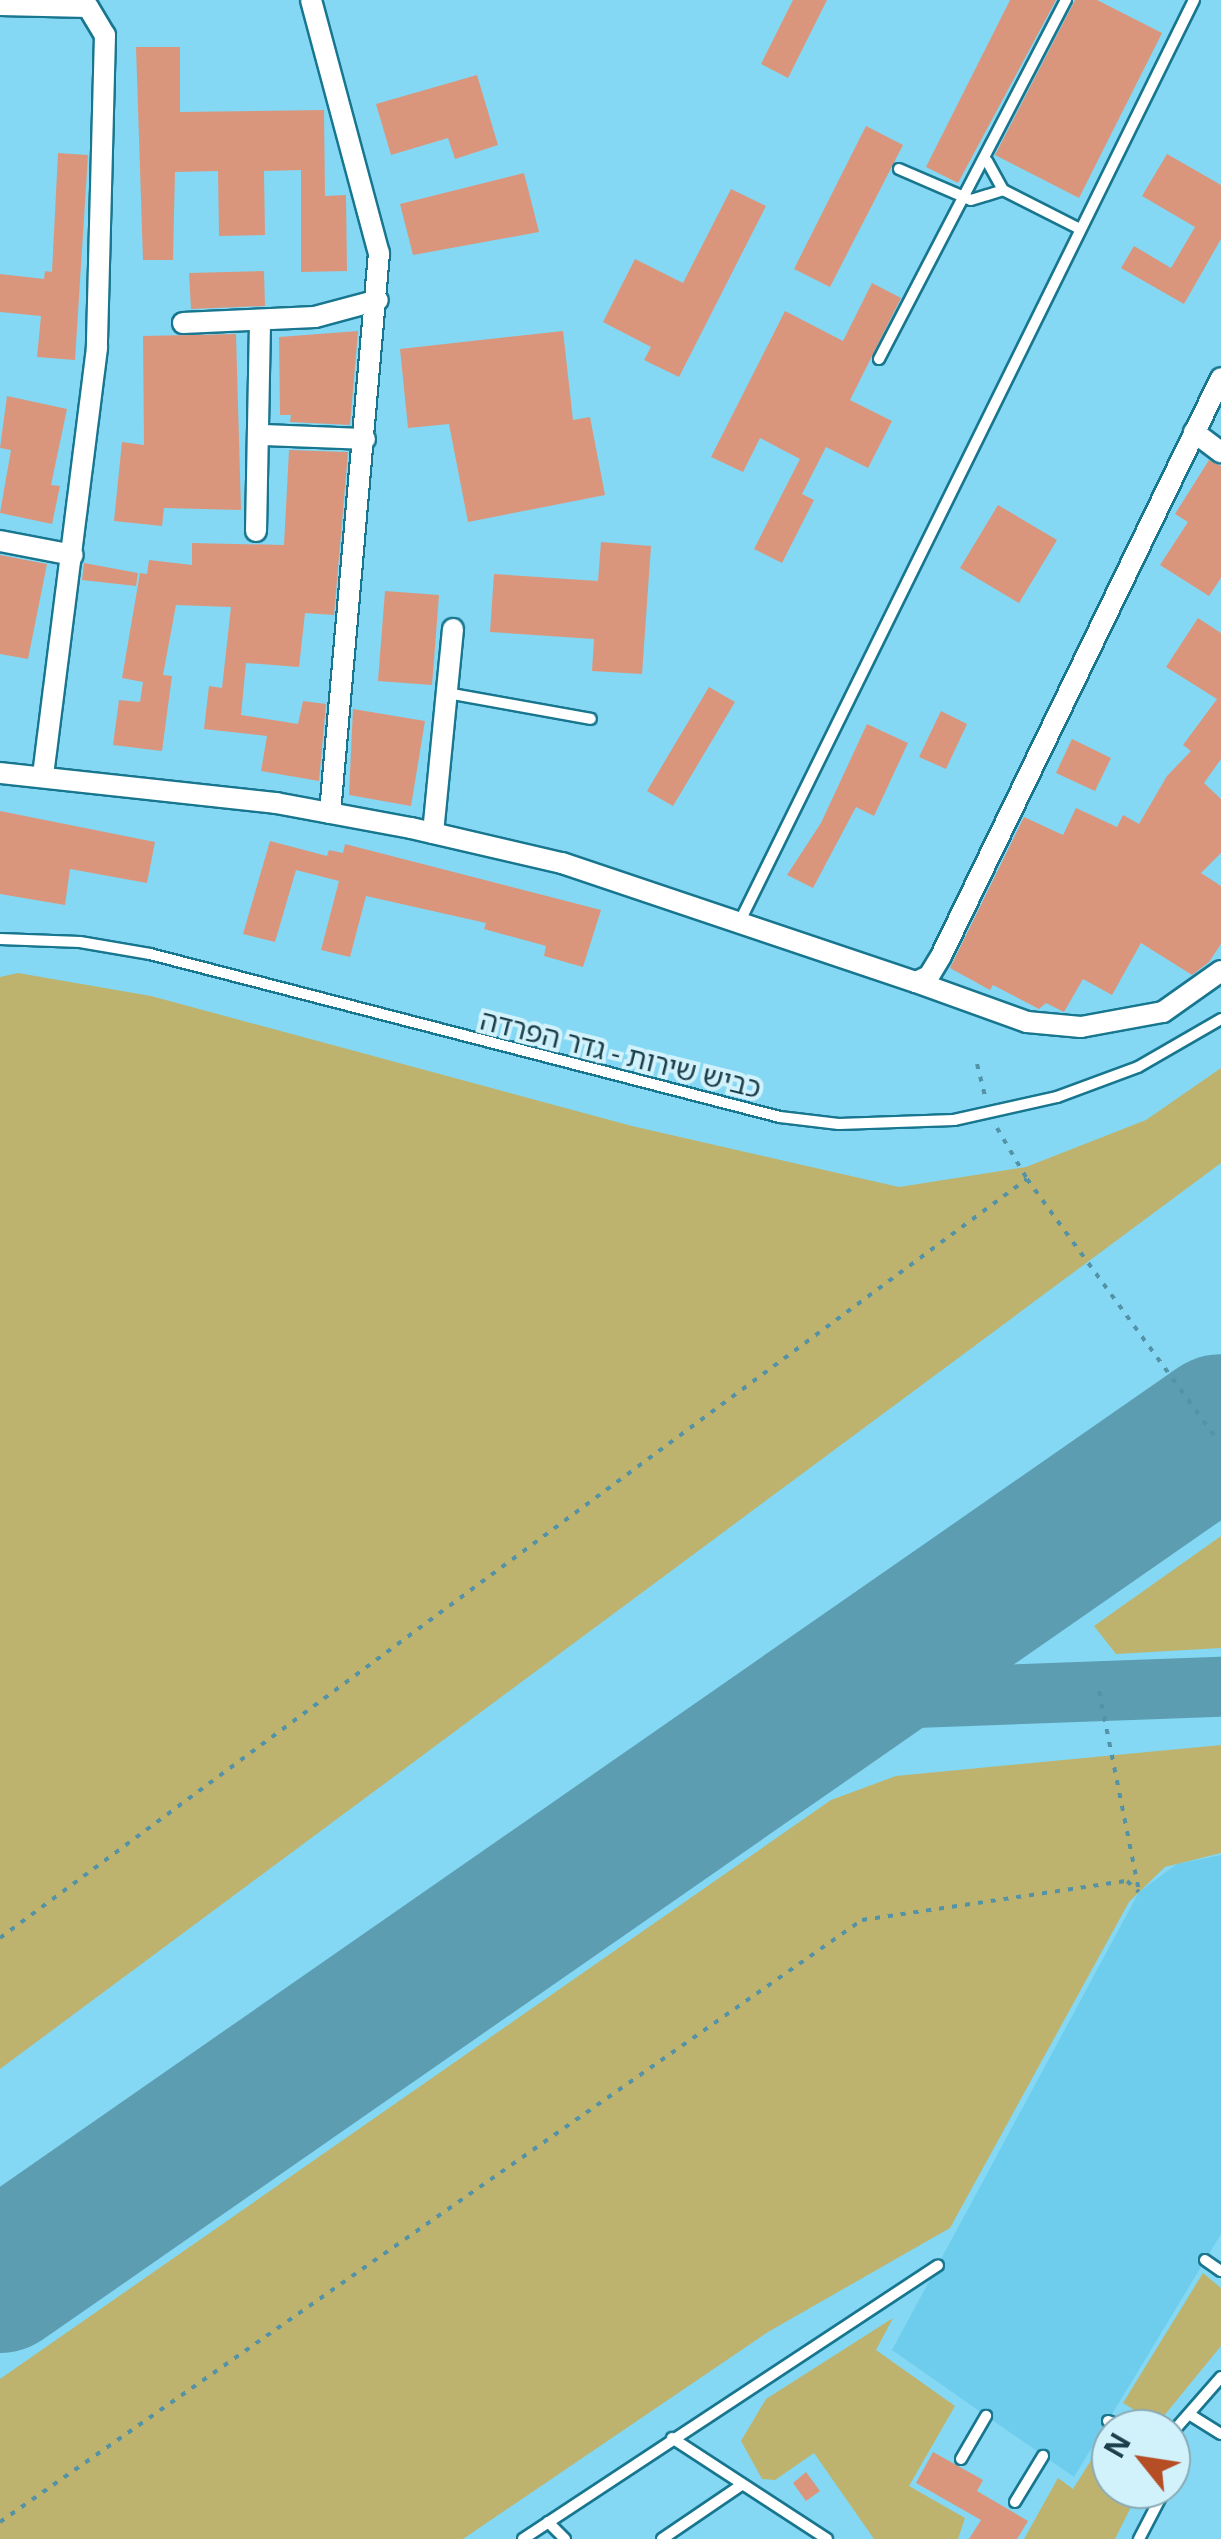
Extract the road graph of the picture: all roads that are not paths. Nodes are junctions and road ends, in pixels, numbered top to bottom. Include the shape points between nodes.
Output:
1 (311, 0) edge
2 (1066, 0) edge
3 (1194, 0) edge
4 (0, 5) edge
5 (987, 160) junction
6 (899, 168) dead end
7 (1003, 190) junction
8 (964, 197) junction
9 (1080, 229) junction
10 (378, 300) junction
11 (260, 320) junction
12 (184, 323) dead end
13 (879, 359) dead end
14 (1221, 378) edge
15 (1194, 432) junction
16 (261, 435) junction
17 (365, 439) junction
18 (1221, 452) edge
19 (256, 531) dead end
20 (0, 541) edge
21 (73, 554) junction
22 (454, 629) dead end
23 (447, 692) junction
24 (591, 719) dead end
25 (0, 773) edge
26 (43, 776) junction
27 (330, 813) junction
28 (433, 834) junction
29 (738, 926) junction
30 (0, 939) edge
31 (1221, 971) edge
32 (916, 982) junction
33 (1221, 1019) edge
34 (1205, 2260) dead end
35 (938, 2265) dead end
36 (1221, 2271) edge
37 (1221, 2377) edge
38 (986, 2416) dead end
39 (1192, 2416) joint
40 (1221, 2434) edge
41 (672, 2438) junction
42 (1042, 2456) dead end
43 (960, 2459) dead end
44 (740, 2486) junction
45 (1015, 2502) dead end
46 (1155, 2509) edge
47 (548, 2522) junction
48 (524, 2539) edge
49 (565, 2539) edge
50 (662, 2539) edge
51 (827, 2539) edge
52 (1139, 2539) edge

1 - 10 street via 379,253
2 - 5 lane
3 - 9 lane
4 - 21 street via 88,7 104,35 97,348
5 - 7 lane
5 - 8 lane
6 - 8 lane
7 - 8 lane
7 - 9 lane
8 - 13 lane
9 - 29 lane
10 - 11 street via 315,317
10 - 17 street
11 - 12 street
11 - 16 street
14 - 15 street
15 - 18 street
15 - 32 street via 930,976
16 - 17 street
16 - 19 street
17 - 27 street
20 - 21 street
21 - 26 street
22 - 23 street
23 - 24 lane
23 - 28 street
25 - 26 street
26 - 27 street
27 - 28 street
28 - 29 street via 562,863
29 - 32 street
30 - 33 lane, כביש שירות - גדר הפרדה via 150,954 780,1117 899,1126 988,1114 1138,1067
31 - 32 street via 1163,1012 1082,1027 1027,1022
34 - 36 lane
35 - 41 lane
37 - 39 lane
38 - 43 lane
39 - 40 lane
41 - 44 lane
41 - 47 lane
42 - 45 lane
44 - 50 lane
44 - 51 lane
46 - 52 lane
47 - 48 lane
47 - 49 lane

